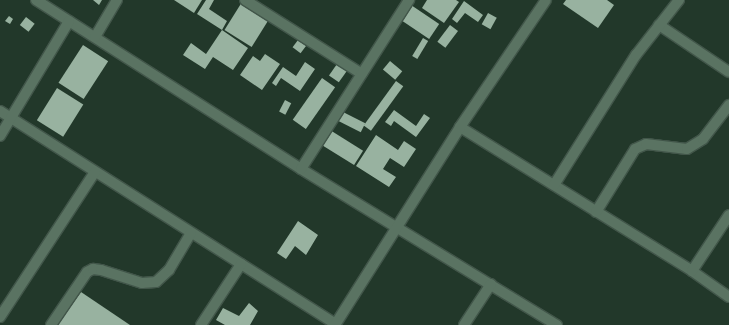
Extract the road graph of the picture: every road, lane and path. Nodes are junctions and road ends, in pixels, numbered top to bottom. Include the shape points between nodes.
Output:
1 (36, 0) edge
2 (117, 0) edge
3 (245, 0) edge
4 (410, 0) edge
5 (546, 0) edge
6 (679, 0) edge
7 (69, 21) junction
8 (659, 25) junction
9 (94, 37) junction
10 (729, 72) edge
11 (362, 74) junction
12 (729, 104) edge
13 (0, 112) edge
14 (11, 118) junction
15 (460, 127) junction
16 (0, 136) edge
17 (301, 169) junction
18 (96, 172) junction
19 (554, 185) junction
20 (596, 212) junction
21 (729, 215) edge
22 (396, 226) junction
23 (191, 233) junction
24 (241, 264) junction
25 (692, 271) junction
26 (491, 284) junction
27 (729, 296) edge
28 (0, 317) edge
29 (51, 325) edge
30 (201, 325) edge
31 (335, 325) edge
32 (464, 325) edge
33 (557, 325) edge

1 - 7 street
2 - 9 street
3 - 11 street
4 - 11 street
5 - 15 street
6 - 8 street
7 - 9 street
7 - 14 street
8 - 10 street
8 - 19 street via 636,55
9 - 17 street
11 - 17 street
12 - 20 street via 703,139 687,149 646,144 635,149
13 - 14 street
14 - 16 street
14 - 18 street
15 - 19 street
15 - 22 street
17 - 22 street
18 - 23 street
18 - 28 street
19 - 20 street
20 - 25 street
21 - 25 street
22 - 26 street
22 - 31 street
23 - 24 street
23 - 29 street via 169,270 156,282 142,283 101,270 93,269 87,272
24 - 30 street
24 - 31 street
25 - 27 street
26 - 32 street
26 - 33 street

